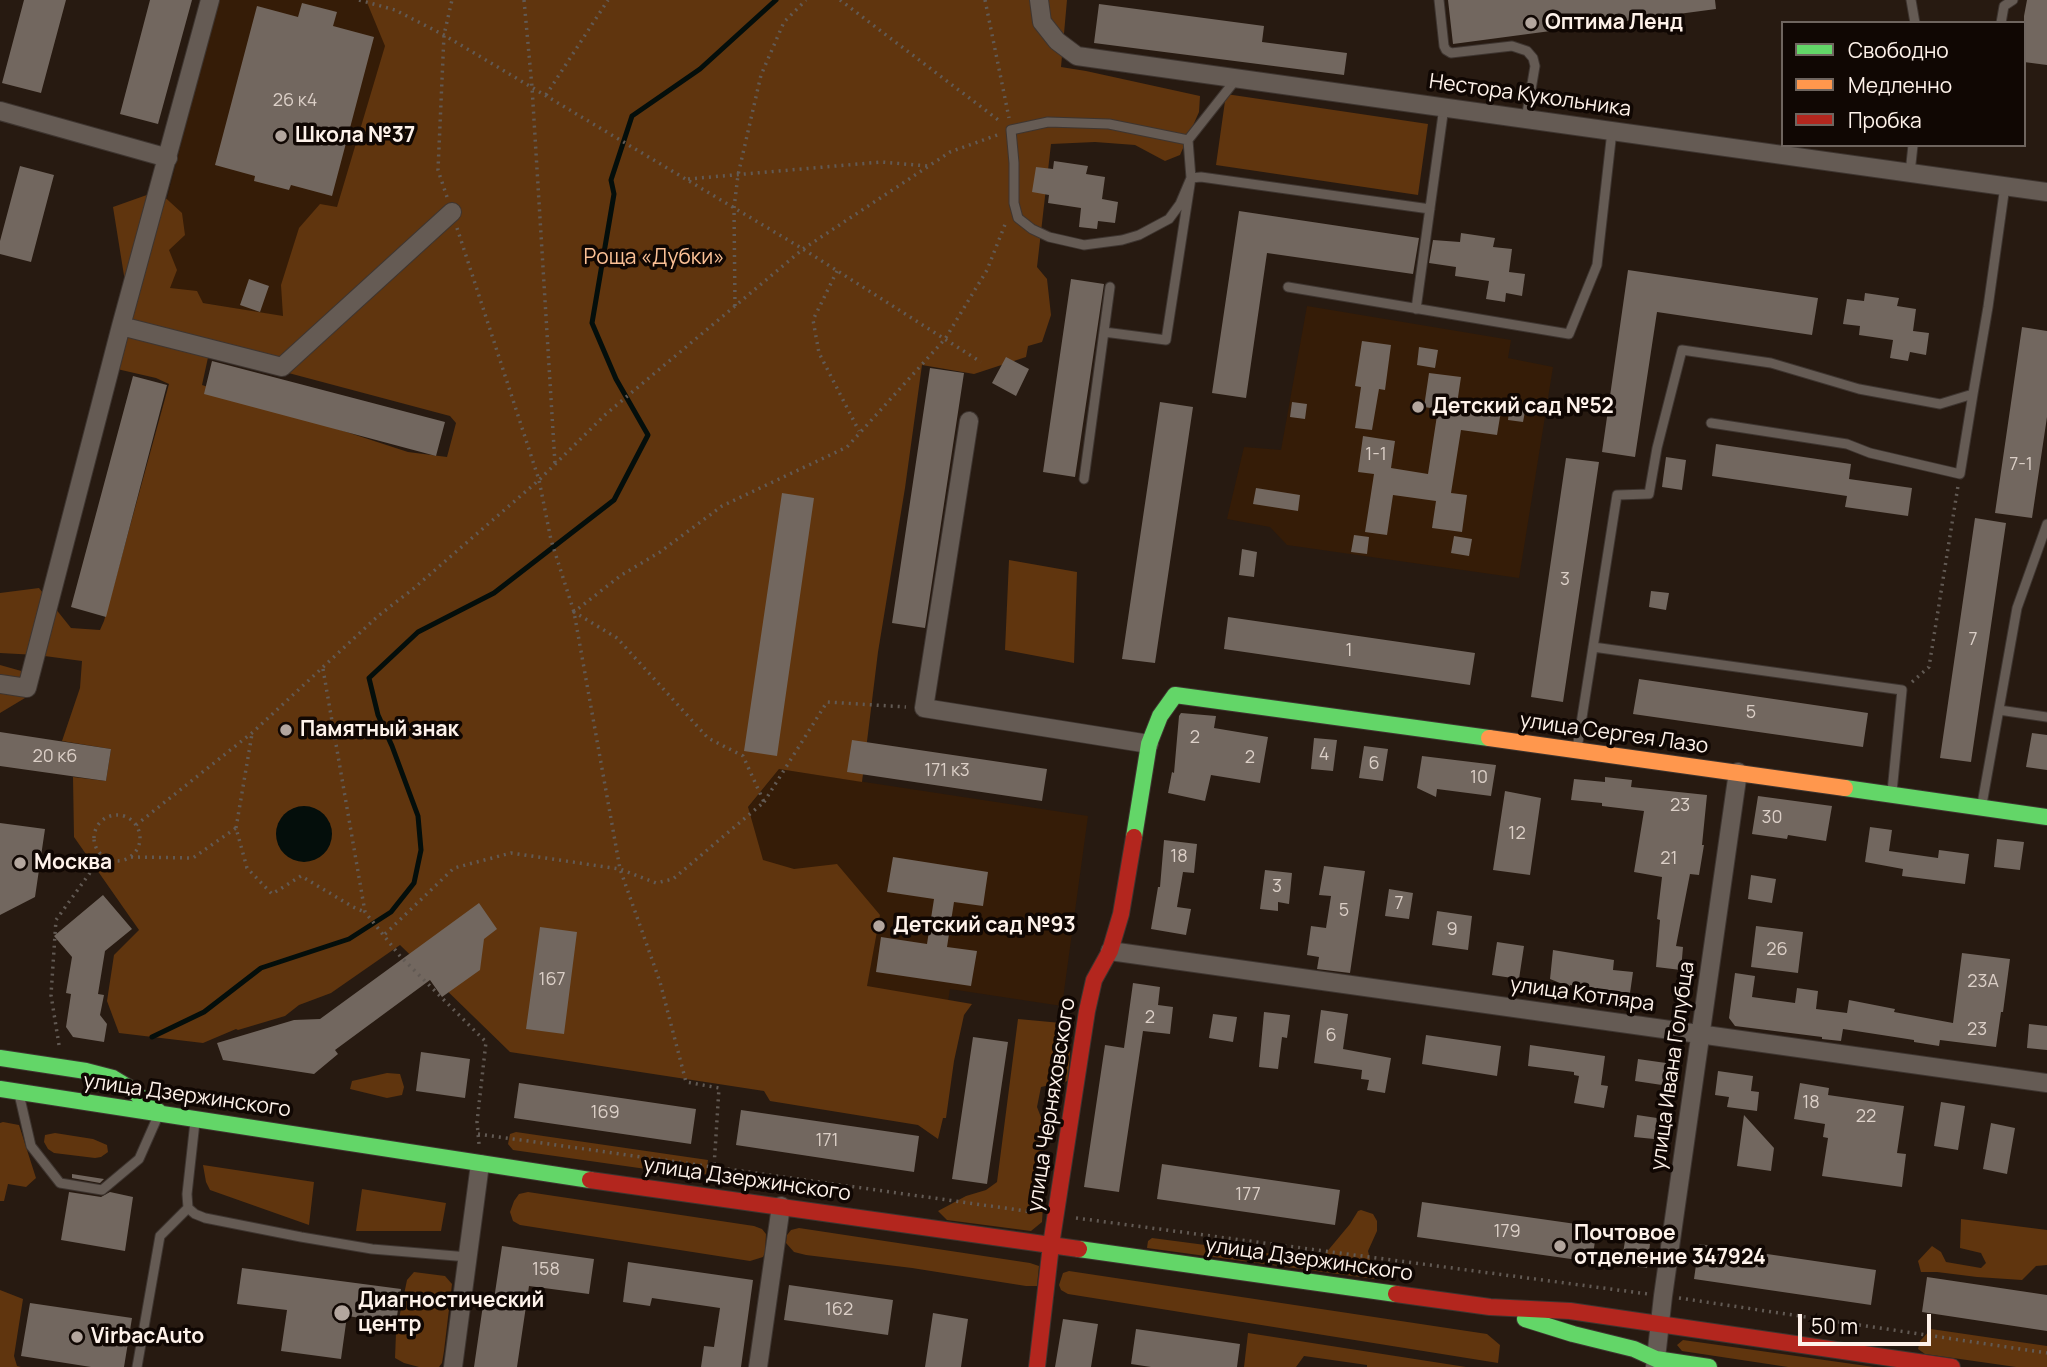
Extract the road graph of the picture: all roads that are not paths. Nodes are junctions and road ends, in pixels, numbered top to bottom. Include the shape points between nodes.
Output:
1 (210, 0) edge
2 (1039, 0) edge
3 (1439, 0) edge
4 (1911, 0) edge
5 (2014, 0) edge
6 (1915, 21) edge
7 (2001, 21) edge
8 (1237, 78) junction
9 (1444, 107) junction
10 (0, 111) edge
11 (1526, 119) junction
12 (1612, 131) junction
13 (1188, 140) junction
14 (1913, 147) edge
15 (168, 158) junction
16 (1910, 173) junction
17 (1191, 178) junction
18 (2005, 186) junction
19 (2047, 192) edge
20 (1430, 209) junction
21 (452, 212) road end
22 (1110, 287) dead end
23 (1287, 287) dead end
24 (1416, 309) junction
25 (121, 326) junction
26 (1104, 332) junction
27 (1973, 394) junction
28 (969, 421) dead end
29 (1711, 423) dead end
30 (1084, 479) dead end
31 (2047, 524) edge
32 (1593, 646) junction
33 (0, 684) edge
34 (1175, 695) joint
35 (1999, 710) junction
36 (2047, 717) edge
37 (1149, 744) junction
38 (1577, 750) junction
39 (1738, 772) junction
40 (1891, 795) junction
41 (1981, 808) junction
42 (2047, 817) edge
43 (1110, 951) junction
44 (1700, 1034) junction
45 (0, 1058) edge
46 (2047, 1083) edge
47 (0, 1089) edge
48 (19, 1092) junction
49 (160, 1113) junction
50 (195, 1119) junction
51 (480, 1164) junction
52 (781, 1206) junction
53 (188, 1208) junction
54 (1051, 1245) junction
55 (468, 1257) junction
56 (1490, 1307) junction
57 (1661, 1324) junction
58 (1655, 1363) edge
59 (137, 1367) edge
60 (453, 1367) edge
61 (758, 1367) edge
62 (1037, 1367) edge
63 (1709, 1367) edge
64 (1952, 1367) edge

1 - 15 street
2 - 8 street, Нестора Кукольника via 1042,22 1077,56
3 - 11 lane via 1446,50 1512,46 1534,58
4 - 6 lane
5 - 7 lane via 2004,6
8 - 9 street, Нестора Кукольника
8 - 13 lane
9 - 11 street, Нестора Кукольника
9 - 20 lane
10 - 15 street
11 - 12 street, Нестора Кукольника
12 - 16 street, Нестора Кукольника
12 - 24 lane via 1597,265 1569,334
13 - 17 lane
13 - 17 lane via 1109,124 1048,122 1012,130 1014,203 1018,218 1049,237 1084,245 1122,240 1169,219
14 - 16 lane
15 - 25 street
16 - 18 street, Нестора Кукольника
17 - 20 lane
17 - 26 lane via 1166,340
18 - 19 street, Нестора Кукольника
18 - 27 lane
20 - 24 lane
21 - 25 street via 282,366
22 - 26 lane
23 - 24 lane
25 - 33 street via 27,688
26 - 30 lane
27 - 29 lane via 1960,474 1847,444
27 - 32 lane via 1940,404 1859,389 1771,363 1682,349 1649,494 1617,495
28 - 37 street via 924,708
31 - 35 lane via 2017,608
32 - 38 lane
32 - 40 lane via 1902,690
34 - 37 main road, улица Черняховского
34 - 38 main road, улица Сергея Лазо
35 - 36 lane
35 - 41 lane
37 - 43 main road, улица Черняховского via 1121,914
38 - 39 main road, улица Сергея Лазо
39 - 40 main road, улица Сергея Лазо
39 - 44 street, улица Ивана Голубца
40 - 41 main road, улица Сергея Лазо
41 - 42 main road, улица Сергея Лазо
43 - 44 street, улица Котляра
43 - 54 main road, улица Черняховского via 1094,980 1087,1011
44 - 46 street, улица Котляра
44 - 57 street, улица Ивана Голубца
45 - 49 main road via 113,1078
47 - 48 main road, улица Дзержинского
48 - 49 main road, улица Дзержинского
48 - 49 lane via 31,1146 60,1183 102,1190 139,1159
49 - 50 main road, улица Дзержинского
50 - 51 main road, улица Дзержинского
50 - 53 lane
51 - 52 main road, улица Дзержинского
51 - 55 street
52 - 54 main road, улица Дзержинского
52 - 61 street
53 - 55 lane via 205,1218 301,1237
53 - 59 lane via 160,1236
54 - 56 main road, улица Дзержинского
54 - 62 main road, улица Черняховского
55 - 60 street
56 - 57 main road, улица Дзержинского via 1570,1311
56 - 58 main road, улица Дзержинского via 1634,1349
57 - 58 street, улица Ивана Голубца
57 - 64 main road, улица Дзержинского
58 - 63 main road, улица Дзержинского

